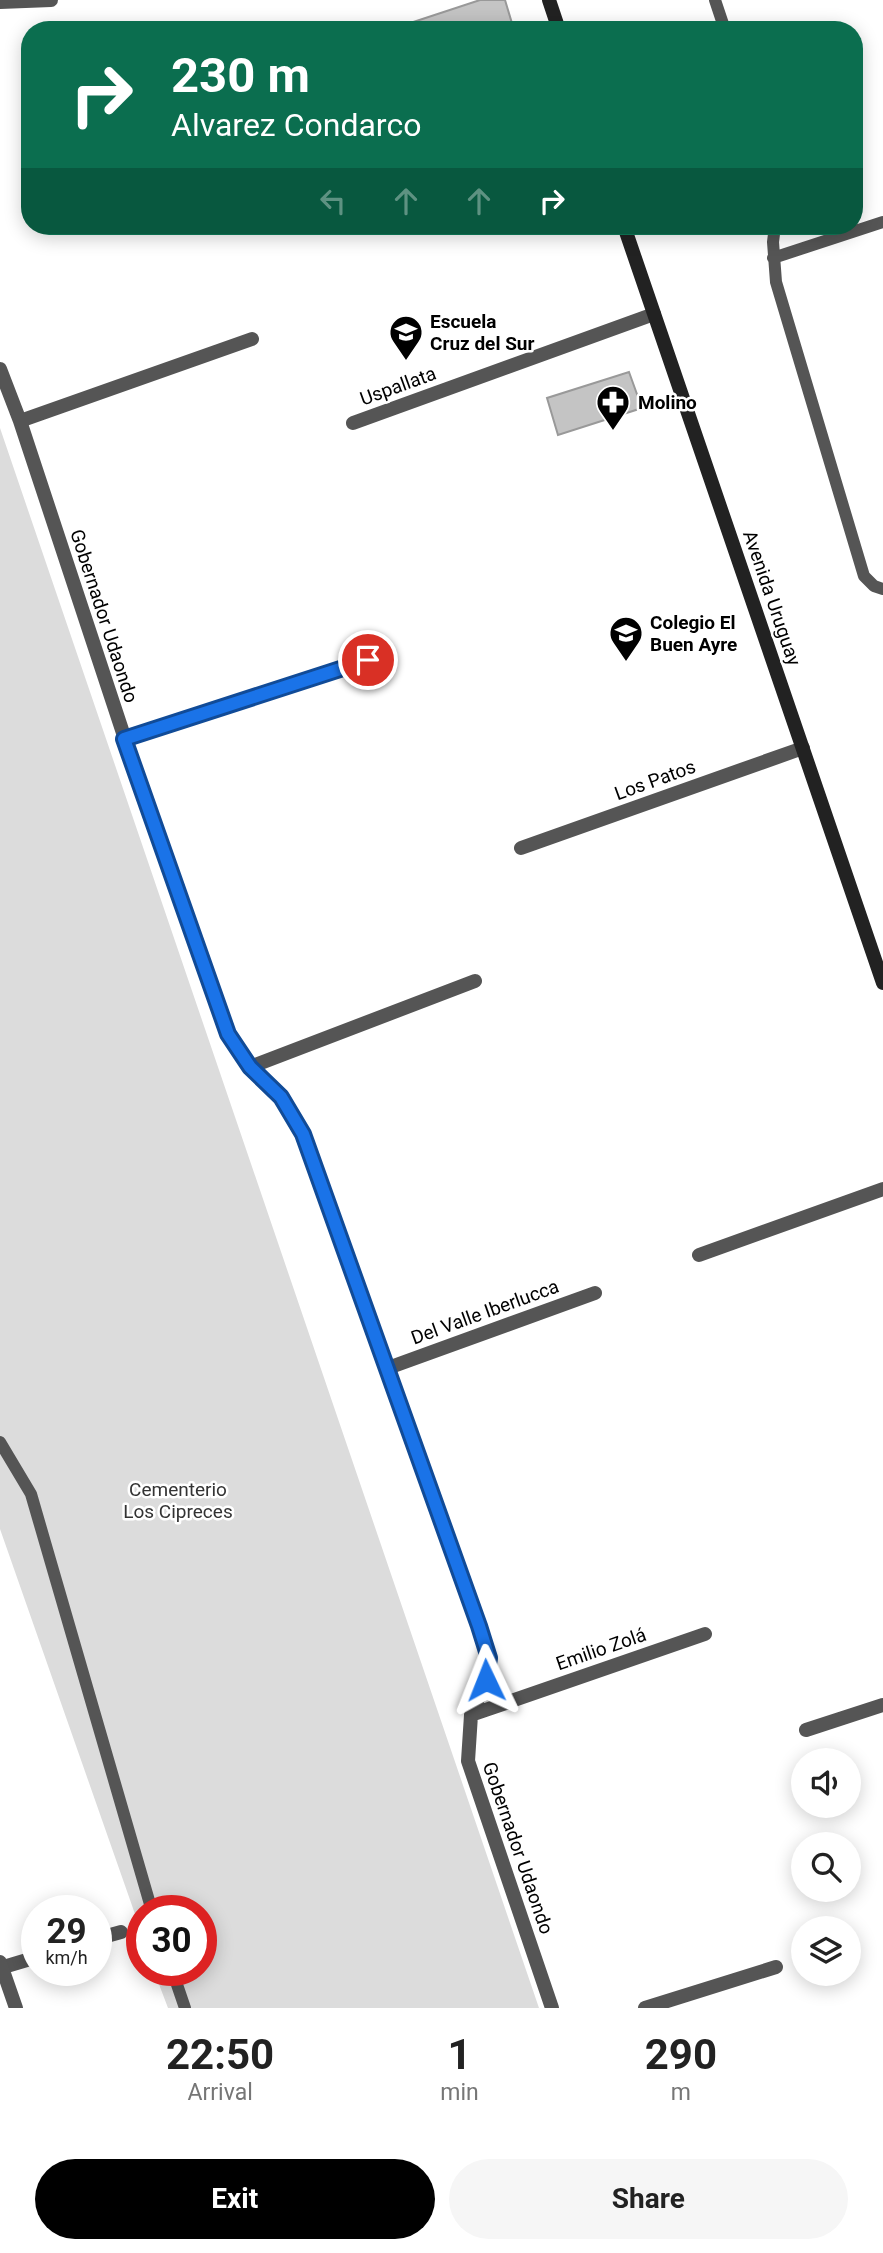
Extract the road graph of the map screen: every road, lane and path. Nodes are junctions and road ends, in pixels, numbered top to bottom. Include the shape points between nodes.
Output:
1 (51, 0) edge
2 (549, 0) edge
3 (715, 0) edge
4 (0, 2) edge
5 (556, 21) edge
6 (722, 21) edge
7 (883, 222) edge
8 (863, 229) edge
9 (627, 235) edge
10 (775, 235) edge
11 (844, 235) edge
12 (774, 258) junction
13 (654, 314) junction
14 (252, 339) dead end
15 (0, 369) edge
16 (20, 421) junction
17 (353, 423) dead end
18 (883, 589) edge
19 (368, 660) dead end
20 (124, 739) junction
21 (803, 748) junction
22 (521, 848) dead end
23 (475, 981) dead end
24 (883, 983) edge
25 (250, 1067) junction
26 (883, 1189) edge
27 (699, 1255) dead end
28 (595, 1293) dead end
29 (388, 1368) junction
30 (0, 1442) edge
31 (705, 1634) dead end
32 (883, 1704) edge
33 (471, 1715) junction
34 (806, 1730) dead end
35 (147, 1895) edge
36 (121, 1931) dead end
37 (112, 1934) edge
38 (21, 1961) edge
39 (1, 1966) edge
40 (776, 1968) dead end
41 (177, 1986) edge
42 (16, 2008) edge
43 (185, 2008) edge
44 (552, 2008) edge
45 (645, 2008) edge

1 - 4 street
2 - 5 main road
3 - 6 lane
7 - 8 lane
9 - 13 main road, Avenida Uruguay
10 - 12 lane
11 - 12 lane
12 - 18 lane via 776,282 864,576
13 - 17 street, Uspallata
13 - 21 main road, Avenida Uruguay
14 - 16 street
15 - 16 street, Gobernador Udaondo
16 - 20 street, Gobernador Udaondo
19 - 20 street
20 - 25 street, Gobernador Udaondo via 228,1034
21 - 22 street, Los Patos
21 - 24 main road, Avenida Uruguay
23 - 25 street
25 - 29 street, Gobernador Udaondo via 281,1097 303,1134
26 - 27 street
28 - 29 street, Del Valle Iberlucca
29 - 33 street, Gobernador Udaondo via 489,1658 486,1680
30 - 35 lane via 31,1494
31 - 33 street, Emilio Zolá
32 - 34 street
33 - 44 street, Gobernador Udaondo via 468,1760
36 - 37 street
38 - 39 street
39 - 42 street
40 - 45 street
41 - 43 lane

